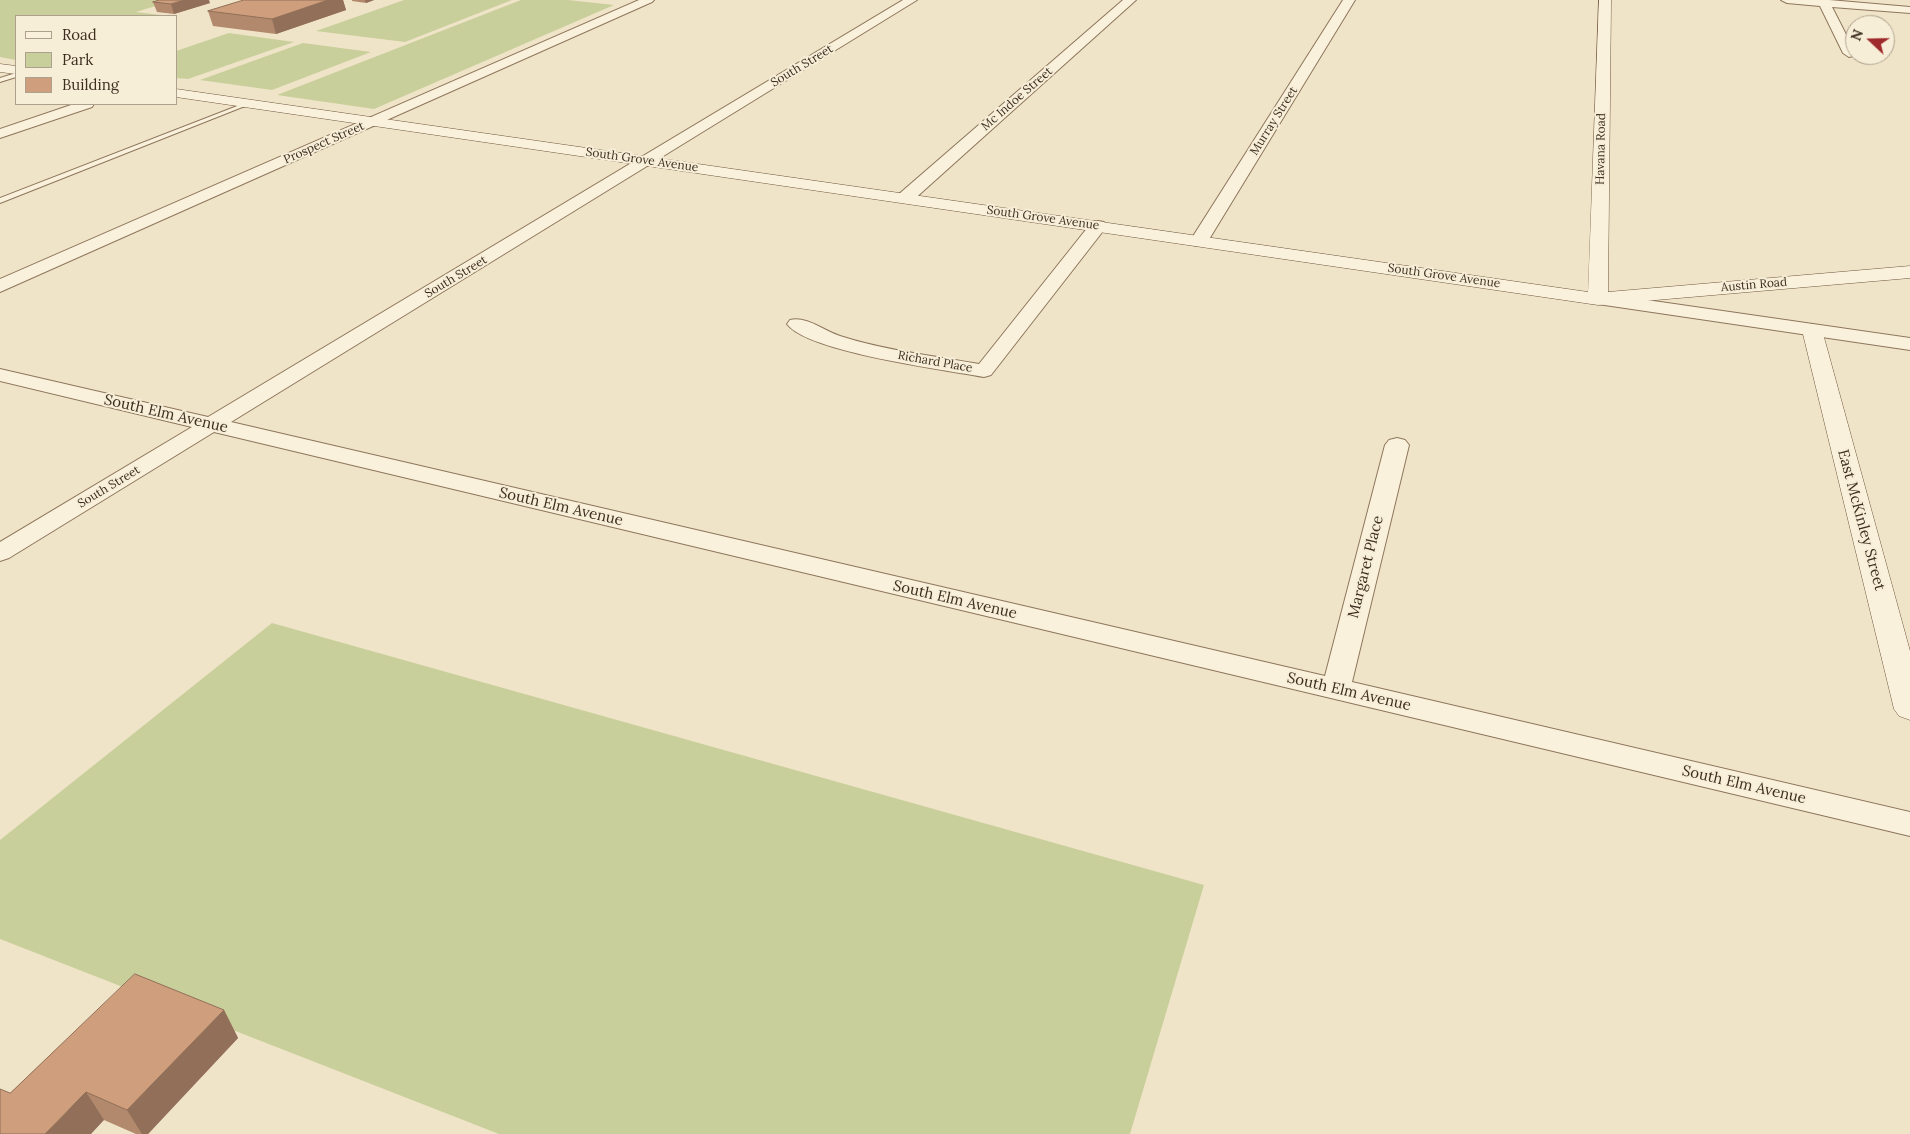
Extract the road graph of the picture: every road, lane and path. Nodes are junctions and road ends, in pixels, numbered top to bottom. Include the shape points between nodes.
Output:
1 (648, 0) edge
2 (911, 0) edge
3 (1130, 0) edge
4 (1349, 0) edge
5 (1605, 0) edge
6 (1787, 0) edge
7 (1824, 2) edge
8 (1910, 10) edge
9 (1845, 45) edge
10 (0, 68) edge
11 (15, 70) edge
12 (15, 75) edge
13 (0, 80) edge
14 (178, 94) edge
15 (247, 104) junction
16 (84, 105) edge
17 (373, 122) junction
18 (0, 134) edge
19 (647, 160) junction
20 (905, 198) junction
21 (0, 201) edge
22 (1098, 226) junction
23 (1199, 241) junction
24 (1910, 272) edge
25 (0, 286) edge
26 (1598, 299) junction
27 (798, 324) dead end
28 (1812, 330) junction
29 (1910, 344) edge
30 (0, 375) edge
31 (211, 425) junction
32 (1397, 445) dead end
33 (0, 553) edge
34 (1336, 689) junction
35 (1910, 710) edge
36 (1910, 824) edge

1 - 17 street, Prospect Street
2 - 19 street, South Street
3 - 20 street, Mc Indoe Street
4 - 23 street, Murray Street
5 - 26 street, Havana Road
6 - 7 street
7 - 8 street
7 - 9 street
10 - 11 street
12 - 13 lane
14 - 15 street, South Grove Avenue
15 - 17 street, South Grove Avenue
15 - 21 lane
16 - 18 street
17 - 19 street, South Grove Avenue
17 - 25 street, Prospect Street
19 - 20 street, South Grove Avenue
19 - 31 street, South Street
20 - 22 street, South Grove Avenue
22 - 23 street, South Grove Avenue
22 - 27 street, Richard Place via 984,371 856,348 824,338
23 - 26 street, South Grove Avenue
24 - 26 street, Austin Road
26 - 28 street, South Grove Avenue
28 - 29 street, South Grove Avenue
28 - 35 street, East McKinley Street
30 - 31 street, South Elm Avenue
31 - 33 street, South Street
31 - 34 street, South Elm Avenue
32 - 34 street, Margaret Place
34 - 36 street, South Elm Avenue

